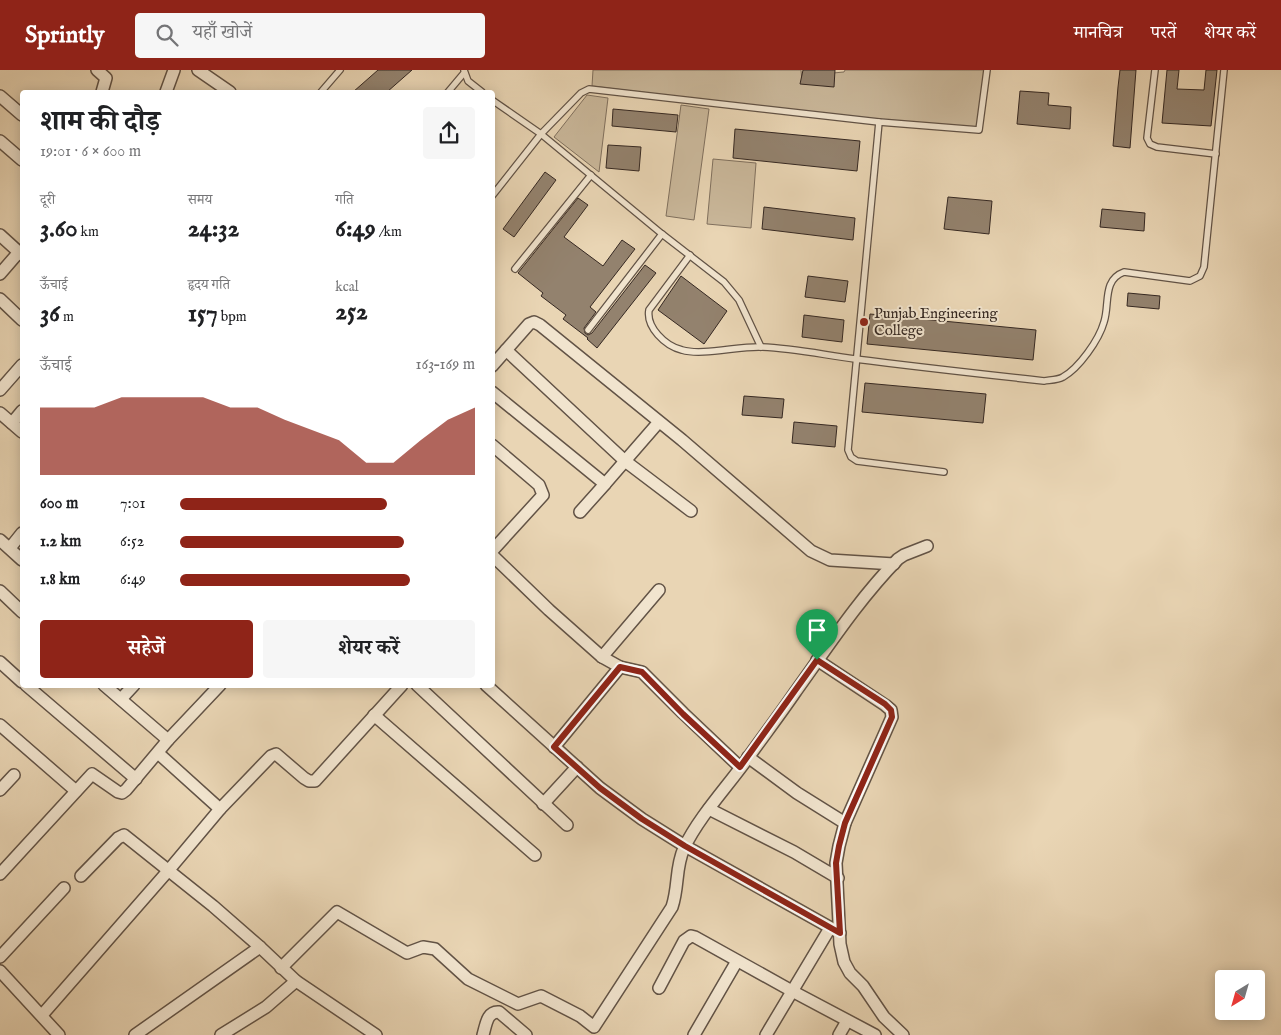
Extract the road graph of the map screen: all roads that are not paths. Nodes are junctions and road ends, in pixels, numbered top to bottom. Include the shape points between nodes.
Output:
1 (174, 70) edge
2 (198, 70) edge
3 (340, 70) edge
4 (987, 70) edge
5 (1155, 70) edge
6 (1224, 70) edge
7 (464, 71) edge
8 (105, 73) edge
9 (102, 90) edge
10 (167, 90) edge
11 (227, 90) edge
12 (323, 90) edge
13 (450, 90) edge
14 (479, 90) edge
15 (0, 96) edge
16 (495, 102) edge
17 (20, 113) edge
18 (879, 122) junction
19 (541, 134) junction
20 (0, 141) edge
21 (1216, 154) junction
22 (20, 158) edge
23 (591, 175) junction
24 (495, 192) edge
25 (662, 234) junction
26 (0, 235) edge
27 (20, 253) edge
28 (20, 255) edge
29 (690, 255) junction
30 (515, 269) dead end
31 (0, 274) edge
32 (0, 299) edge
33 (20, 318) edge
34 (588, 330) dead end
35 (761, 347) junction
36 (506, 350) junction
37 (856, 359) junction
38 (495, 363) edge
39 (20, 367) edge
40 (0, 390) edge
41 (495, 394) edge
42 (0, 413) edge
43 (20, 413) edge
44 (658, 422) junction
45 (12, 423) junction
46 (20, 430) edge
47 (495, 448) edge
48 (625, 461) junction
49 (944, 472) dead end
50 (605, 484) junction
51 (691, 510) dead end
52 (580, 512) dead end
53 (20, 536) edge
54 (0, 540) edge
55 (927, 546) dead end
56 (10, 548) junction
57 (495, 548) edge
58 (20, 558) edge
59 (495, 558) edge
60 (894, 564) junction
61 (658, 590) dead end
62 (0, 591) edge
63 (20, 608) edge
64 (602, 657) junction
65 (817, 660) junction
66 (0, 662) edge
67 (620, 667) junction
68 (20, 680) edge
69 (30, 688) edge
70 (107, 688) edge
71 (131, 688) edge
72 (217, 688) edge
73 (399, 688) edge
74 (419, 688) edge
75 (489, 688) edge
76 (121, 700) junction
77 (374, 715) junction
78 (0, 725) edge
79 (168, 740) junction
80 (554, 747) junction
81 (158, 753) junction
82 (748, 757) junction
83 (577, 767) junction
84 (740, 767) junction
85 (14, 775) dead end
86 (136, 779) junction
87 (0, 790) edge
88 (76, 791) junction
89 (544, 804) junction
90 (220, 808) junction
91 (709, 809) junction
92 (845, 823) junction
93 (567, 825) dead end
94 (685, 846) junction
95 (535, 855) dead end
96 (168, 872) junction
97 (0, 874) edge
98 (81, 876) dead end
99 (838, 878) junction
100 (64, 888) dead end
101 (835, 931) junction
102 (260, 947) junction
103 (0, 957) edge
104 (738, 961) junction
105 (281, 968) junction
106 (0, 971) edge
107 (296, 982) junction
108 (658, 988) dead end
109 (792, 992) junction
110 (42, 1016) junction
111 (884, 1017) junction
112 (847, 1021) junction
113 (59, 1035) edge
114 (135, 1035) edge
115 (221, 1035) edge
116 (376, 1035) edge
117 (483, 1035) edge
118 (526, 1035) edge
119 (694, 1035) edge
120 (766, 1035) edge
121 (839, 1035) edge
122 (876, 1035) edge
123 (903, 1035) edge

1 - 10 street
2 - 11 street
3 - 12 lane
4 - 18 lane via 979,130
5 - 21 lane via 1147,138 1150,144
6 - 21 lane
7 - 13 lane
7 - 14 lane via 468,81
8 - 9 street
15 - 17 street
16 - 19 lane
18 - 19 lane via 589,89 581,93
18 - 37 lane
19 - 23 lane
19 - 24 lane
20 - 22 street
21 - 37 lane via 1204,267 1200,276 1190,281 1124,272 1116,275 1110,283 1098,339 1073,370 1061,379 1044,381
23 - 25 lane
23 - 30 lane
25 - 29 lane
25 - 34 lane
26 - 27 street
28 - 31 street
29 - 35 lane via 733,291
29 - 35 lane via 649,310 651,327 681,350
32 - 33 street
35 - 37 lane
36 - 38 street
36 - 44 street via 534,322
36 - 48 street
37 - 49 lane via 848,450 851,457 857,461
39 - 40 street
41 - 50 street
42 - 45 street
43 - 45 street
44 - 48 street
44 - 60 street via 819,556 830,560
45 - 46 street
47 - 57 street via 539,485 543,495
48 - 50 street
48 - 51 street
50 - 52 street
53 - 56 street
54 - 56 street
55 - 60 street via 904,555
56 - 58 street
59 - 64 street
60 - 65 street via 857,605
61 - 64 street
62 - 63 street
64 - 67 street
65 - 82 street
65 - 92 street via 891,710 886,733
66 - 68 street
67 - 80 street
67 - 84 street via 642,672
69 - 86 street
70 - 76 street
71 - 76 street
72 - 79 street
73 - 77 street
74 - 89 street
75 - 80 street
76 - 79 street
77 - 90 street via 315,781 304,778 276,754
77 - 95 street
78 - 88 street
79 - 81 street
80 - 83 street
81 - 86 street
81 - 90 street
82 - 84 street
82 - 92 street via 797,794
83 - 89 street
83 - 94 street via 612,798
84 - 91 street
85 - 87 street
86 - 88 street via 122,793 92,774
88 - 97 street
89 - 93 street
90 - 96 street
91 - 94 street
91 - 99 street
92 - 99 street via 836,863
94 - 101 street
94 - 105 street via 677,871 677,893 672,907 594,1027 542,996 518,1004 468,979 435,949 423,947 407,952 337,912
96 - 98 street via 124,835
96 - 102 street
96 - 110 street
99 - 101 street
100 - 103 street
101 - 109 street
101 - 111 street via 850,973
102 - 105 street
102 - 114 street
104 - 108 street via 691,936 684,941
104 - 109 street
104 - 119 street
105 - 107 street
106 - 110 street
107 - 115 street via 266,1007
107 - 116 street
109 - 112 street
109 - 120 street
110 - 113 street
111 - 122 street
111 - 123 street
112 - 121 street
112 - 122 street
117 - 118 street via 489,1015 494,1012 500,1012

